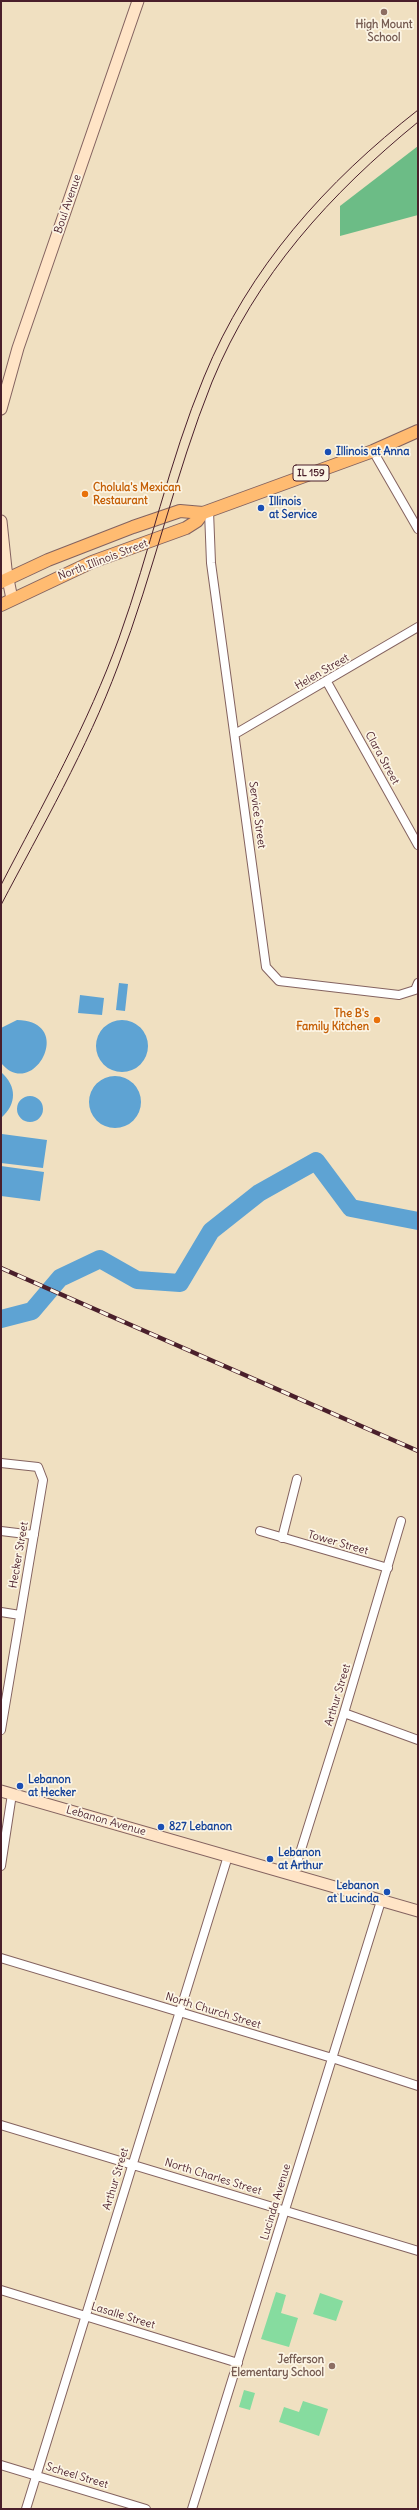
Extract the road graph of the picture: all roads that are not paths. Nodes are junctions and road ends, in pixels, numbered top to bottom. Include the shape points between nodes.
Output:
1 (138, 1) edge
2 (1, 409) edge
3 (418, 431) edge
4 (373, 451) junction
5 (206, 512) junction
6 (1, 521) edge
7 (418, 529) edge
8 (4, 580) edge
9 (12, 599) junction
10 (1, 605) edge
11 (418, 627) edge
12 (327, 682) junction
13 (235, 734) junction
14 (418, 845) edge
15 (416, 987) edge
16 (1, 1463) edge
17 (297, 1479) dead end
18 (401, 1521) dead end
19 (1, 1531) edge
20 (260, 1532) dead end
21 (34, 1535) junction
22 (282, 1538) junction
23 (388, 1568) junction
24 (1, 1612) edge
25 (20, 1615) junction
26 (344, 1713) junction
27 (1, 1730) edge
28 (418, 1740) edge
29 (1, 1791) edge
30 (12, 1794) junction
31 (228, 1856) junction
32 (1, 1866) edge
33 (293, 1875) junction
34 (381, 1901) junction
35 (418, 1912) edge
36 (1, 1958) edge
37 (180, 2013) junction
38 (332, 2058) junction
39 (418, 2086) edge
40 (1, 2125) edge
41 (132, 2165) junction
42 (285, 2210) junction
43 (418, 2251) edge
44 (1, 2290) edge
45 (86, 2316) junction
46 (238, 2363) junction
47 (1, 2465) edge
48 (36, 2476) junction
49 (26, 2509) edge
50 (146, 2509) edge
51 (192, 2509) edge

1 - 2 street, Boul Avenue via 18,348
3 - 4 main road, North Illinois Street / IL 159
4 - 5 main road, North Illinois Street / IL 159
4 - 7 street
5 - 8 main road, North Illinois Street / IL 159 via 180,511 62,554
5 - 9 main road, North Illinois Street / IL 159 via 186,528 92,562
5 - 13 street, Service Street via 210,563
6 - 8 street
8 - 9 street
9 - 10 main road, North Illinois Street / IL 159
11 - 12 street, Helen Street
12 - 13 street, Helen Street
12 - 14 street, Clara Street
13 - 15 street, Service Street via 266,967 279,981 399,995
16 - 21 street, Hecker Street via 38,1467 43,1480
17 - 22 street
18 - 23 street, Arthur Street
19 - 21 street
20 - 22 street, Tower Street
21 - 25 street, Hecker Street
22 - 23 street, Tower Street
23 - 26 street, Arthur Street
24 - 25 street
25 - 27 street, Hecker Street
26 - 28 street
26 - 33 street, Arthur Street
29 - 30 street, Lebanon Avenue
30 - 31 street, Lebanon Avenue
30 - 32 street
31 - 33 street, Lebanon Avenue
31 - 37 street, Arthur Street
33 - 34 street, Lebanon Avenue
34 - 35 street, Lebanon Avenue
34 - 38 street, Lucinda Avenue
36 - 37 street, North Church Street
37 - 38 street, North Church Street
37 - 41 street, Arthur Street
38 - 39 street, North Church Street
38 - 42 street, Lucinda Avenue
40 - 41 street, North Charles Street
41 - 42 street, North Charles Street
41 - 45 street, Arthur Street
42 - 43 street, North Charles Street
42 - 46 street, Lucinda Avenue
44 - 45 street, Lasalle Street
45 - 46 street, Lasalle Street
45 - 48 street, Arthur Street
46 - 51 street, Lucinda Avenue
47 - 48 street, Scheel Street
48 - 49 street, Arthur Street
48 - 50 street, Scheel Street

